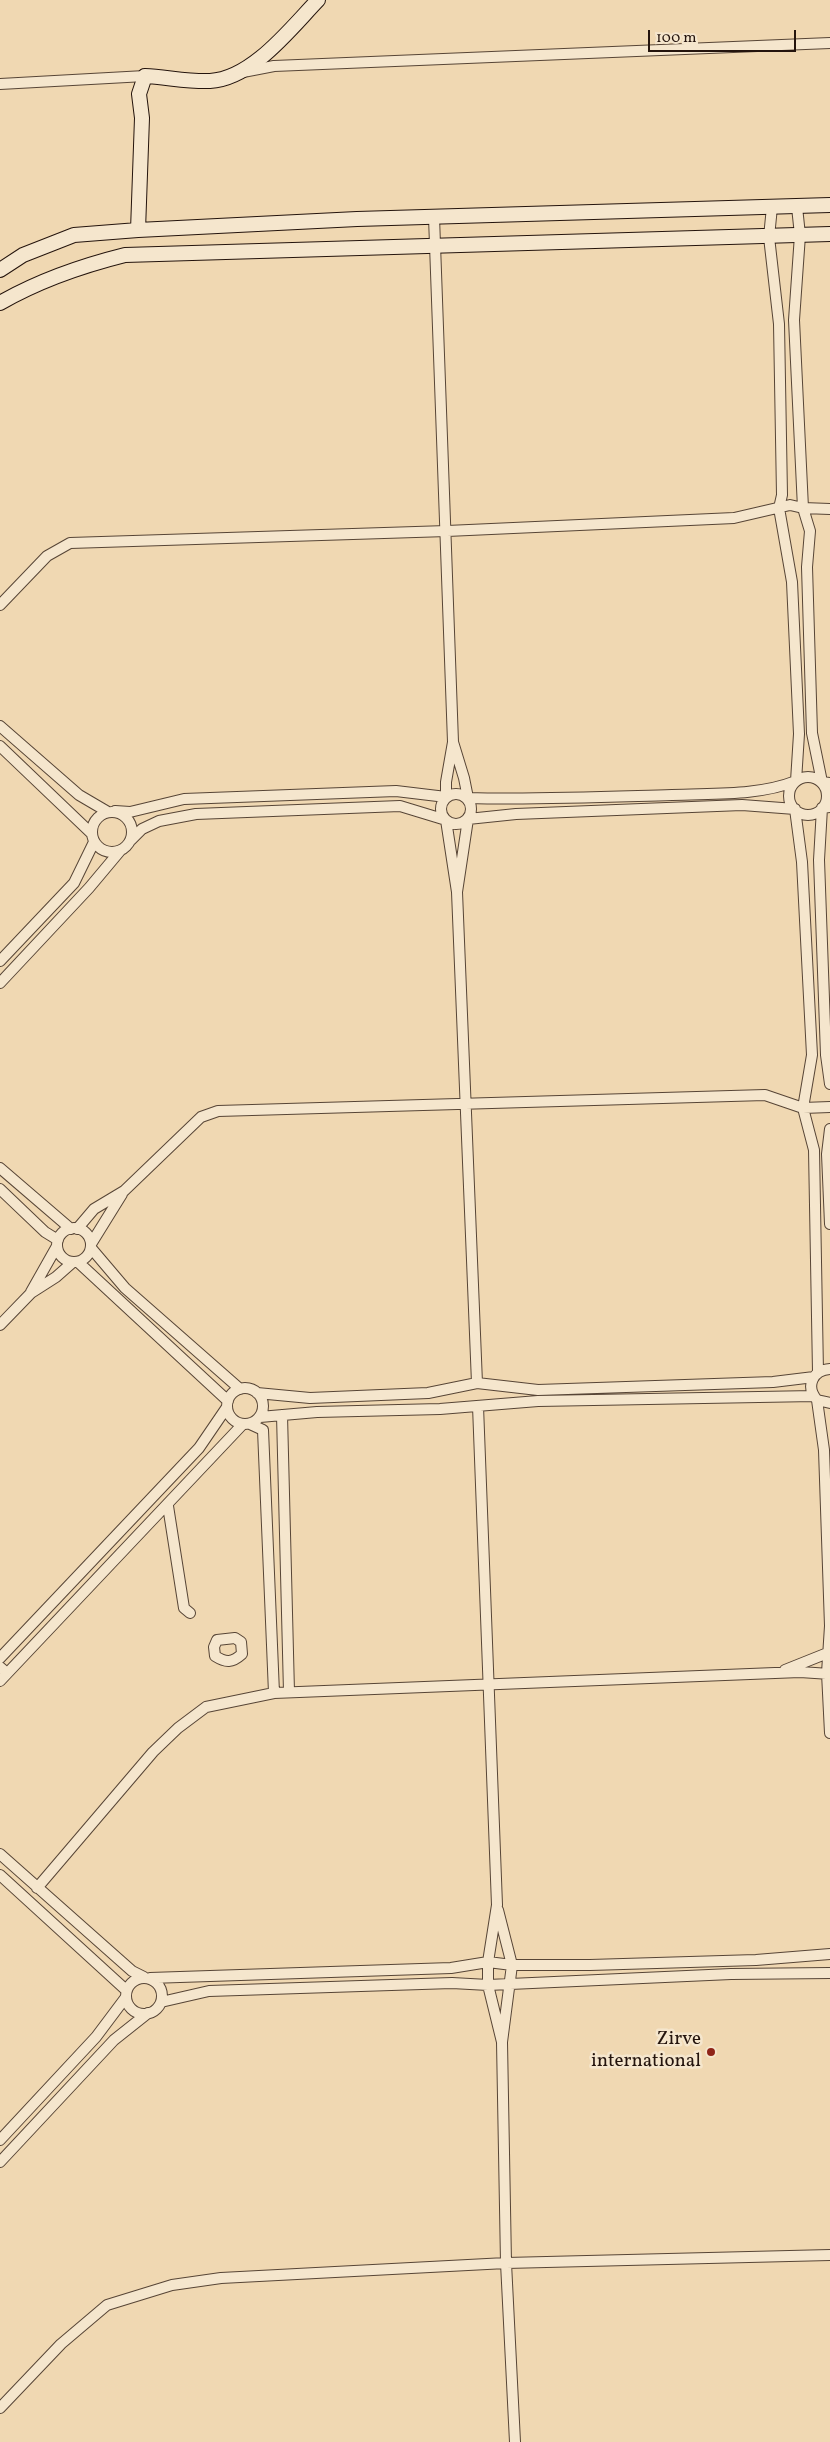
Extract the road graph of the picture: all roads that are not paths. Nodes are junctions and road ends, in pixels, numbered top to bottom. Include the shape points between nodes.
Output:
1 (318, 0) edge
2 (830, 43) edge
3 (238, 73) junction
4 (145, 76) junction
5 (0, 84) edge
6 (830, 205) edge
7 (796, 206) junction
8 (772, 207) junction
9 (434, 217) junction
10 (138, 230) junction
11 (830, 234) edge
12 (800, 235) junction
13 (769, 237) junction
14 (435, 246) junction
15 (0, 270) edge
16 (0, 303) edge
17 (779, 508) junction
18 (803, 508) junction
19 (830, 509) edge
20 (447, 532) junction
21 (0, 606) edge
22 (0, 726) edge
23 (453, 742) junction
24 (0, 746) edge
25 (49, 771) junction
26 (796, 781) junction
27 (38, 782) junction
28 (826, 783) edge
29 (446, 797) junction
30 (468, 798) junction
31 (826, 808) edge
32 (795, 809) junction
33 (112, 812) junction
34 (468, 819) junction
35 (446, 820) junction
36 (92, 837) junction
37 (131, 840) junction
38 (120, 851) junction
39 (457, 892) junction
40 (0, 960) edge
41 (0, 983) edge
42 (830, 1084) edge
43 (466, 1102) junction
44 (830, 1107) edge
45 (803, 1108) junction
46 (830, 1129) edge
47 (0, 1168) edge
48 (0, 1189) edge
49 (124, 1192) junction
50 (830, 1224) edge
51 (74, 1229) junction
52 (58, 1243) junction
53 (91, 1246) junction
54 (75, 1262) junction
55 (30, 1293) junction
56 (0, 1325) edge
57 (830, 1369) edge
58 (816, 1375) junction
59 (477, 1383) junction
60 (611, 1387) junction
61 (240, 1389) junction
62 (257, 1393) junction
63 (816, 1398) junction
64 (611, 1400) junction
65 (830, 1403) edge
66 (227, 1404) junction
67 (478, 1406) junction
68 (282, 1415) junction
69 (260, 1417) junction
70 (247, 1424) junction
71 (168, 1506) junction
72 (829, 1542) edge
73 (190, 1613) dead end
74 (829, 1652) edge
75 (0, 1658) edge
76 (829, 1673) edge
77 (2, 1674) edge
78 (777, 1674) junction
79 (489, 1685) junction
80 (289, 1692) junction
81 (274, 1693) junction
82 (830, 1733) edge
83 (0, 1854) edge
84 (0, 1875) edge
85 (37, 1888) junction
86 (497, 1905) junction
87 (830, 1954) edge
88 (488, 1962) junction
89 (512, 1965) junction
90 (830, 1973) edge
91 (147, 1978) junction
92 (508, 1984) junction
93 (488, 1985) junction
94 (126, 1993) junction
95 (161, 2002) junction
96 (148, 2013) junction
97 (502, 2042) junction
98 (10, 2130) junction
99 (21, 2139) junction
100 (0, 2140) edge
101 (0, 2162) edge
102 (830, 2255) edge
103 (506, 2263) junction
104 (0, 2408) edge
105 (516, 2442) edge

1 - 3 street via 265,55
2 - 3 street via 274,66
3 - 4 street via 211,81
4 - 5 street
4 - 10 street via 139,94 142,118
6 - 7 street
7 - 8 street
7 - 12 street
8 - 9 street
8 - 13 street
9 - 10 street
9 - 14 street
10 - 15 street via 74,235 22,255
11 - 12 street
12 - 13 street
12 - 18 street via 794,320
13 - 14 street
13 - 17 street via 779,324 782,495
14 - 16 street via 125,255 76,268 20,291
14 - 20 street
17 - 18 street via 790,505
17 - 20 street via 734,518
17 - 26 street via 792,582 799,734
18 - 19 street
18 - 28 street via 810,530 807,567 812,733
20 - 21 street via 70,543 47,556
20 - 23 street
22 - 25 street
23 - 29 street
23 - 30 street
24 - 27 street
25 - 27 street
25 - 33 street via 79,795
26 - 28 street via 811,777
26 - 30 street via 746,792 527,800
26 - 32 street via 790,798
27 - 36 street
28 - 31 street
29 - 30 street via 458,794
29 - 33 street via 396,791 184,799 130,812
29 - 35 street via 441,806
30 - 34 street via 472,806
31 - 32 street via 810,814
31 - 42 street via 819,860 826,1056
32 - 34 street via 742,805 516,814
32 - 45 street via 802,862 812,1055
33 - 36 street via 96,819
33 - 37 street via 127,818 131,824
34 - 35 street via 458,824
34 - 39 street
35 - 37 street via 400,806 196,814 159,821 142,829
35 - 39 street
36 - 38 street via 105,851
36 - 40 street via 84,866 74,882
37 - 38 street
38 - 41 street
39 - 43 street
43 - 45 street via 765,1095
43 - 49 street via 218,1111 201,1117
43 - 59 street
44 - 45 street
45 - 58 street via 814,1150
46 - 50 street via 827,1154
47 - 51 street via 51,1214
48 - 52 street
49 - 51 street via 94,1209
49 - 53 street
51 - 52 street via 63,1232
51 - 53 street via 87,1234
52 - 54 street via 64,1259
52 - 55 street
53 - 54 street via 87,1257
53 - 61 street via 125,1288
54 - 55 street
54 - 66 street
55 - 56 street
57 - 58 street
58 - 60 street via 773,1382
58 - 63 street via 811,1384
59 - 60 street via 538,1390
59 - 62 street via 428,1393 310,1398
60 - 64 street
61 - 62 street via 247,1388
61 - 66 street
62 - 69 street via 263,1407
63 - 64 street
63 - 65 street
63 - 72 street via 824,1450
64 - 67 street via 538,1400
66 - 70 street via 230,1417
66 - 75 street via 198,1448
67 - 68 street
67 - 79 street
68 - 69 street
68 - 80 street
69 - 70 street
70 - 71 street
70 - 81 street via 262,1430
71 - 73 street via 184,1608
71 - 77 street
72 - 74 street
74 - 76 street
74 - 78 street
76 - 78 street
76 - 82 street
78 - 79 street
79 - 80 street
79 - 86 street
80 - 81 street
81 - 85 street via 206,1706 178,1728 153,1752
83 - 85 street
84 - 94 street
85 - 91 street via 132,1971
86 - 88 street
86 - 89 street
87 - 89 street via 756,1960
88 - 89 street
88 - 91 street via 452,1968
88 - 93 street
89 - 92 street
90 - 92 street
91 - 94 street via 134,1980
91 - 95 street via 161,1989
92 - 93 street
92 - 97 street
93 - 95 street via 452,1983 209,1990
93 - 97 street
94 - 96 street via 131,2008
94 - 98 street via 96,2037
95 - 96 street
96 - 99 street via 114,2040
97 - 103 street
98 - 99 street
98 - 100 street
99 - 101 street
102 - 103 street
103 - 104 street via 221,2278 138,2294 107,2305 61,2344
103 - 105 street

